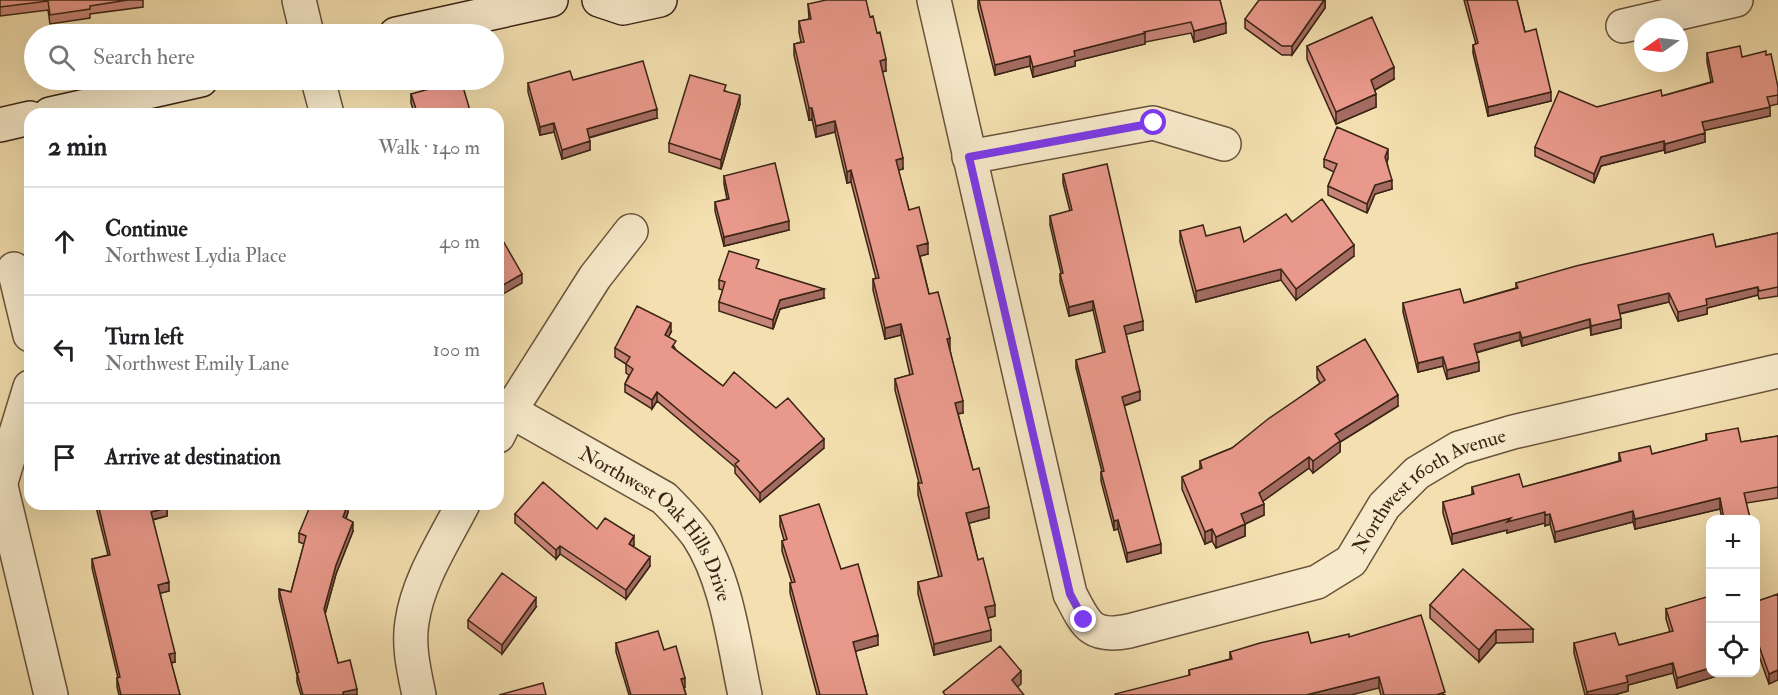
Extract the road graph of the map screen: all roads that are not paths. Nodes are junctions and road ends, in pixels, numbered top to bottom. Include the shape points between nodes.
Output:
1 (299, 0) edge
2 (551, 0) edge
3 (599, 0) edge
4 (660, 0) edge
5 (934, 0) edge
6 (1736, 0) edge
7 (305, 24) edge
8 (442, 24) edge
9 (1623, 26) dead end
10 (157, 90) edge
11 (321, 90) edge
12 (77, 108) edge
13 (325, 108) edge
14 (24, 119) edge
15 (0, 125) edge
16 (1224, 144) dead end
17 (969, 157) junction
18 (631, 231) dead end
19 (14, 269) dead end
20 (24, 310) edge
21 (1778, 371) edge
22 (24, 407) edge
23 (504, 414) edge
24 (504, 418) edge
25 (1, 482) edge
26 (460, 510) edge
27 (51, 695) edge
28 (419, 695) edge
29 (745, 695) edge

1 - 7 street
2 - 8 street
3 - 4 street via 623,8
5 - 17 street
6 - 9 street
10 - 12 street
11 - 13 street
14 - 15 street
16 - 17 street via 1154,123
17 - 21 street, Northwest 160th Avenue via 1070,594 1095,631 1129,631 1317,582 1351,561 1384,506 1417,473 1459,448
18 - 23 street via 595,277
19 - 20 street
22 - 25 street
24 - 29 street, Northwest Oak Hills Drive via 664,498 680,515 698,537 714,568
25 - 27 street
26 - 28 street via 420,589 411,623 412,663

